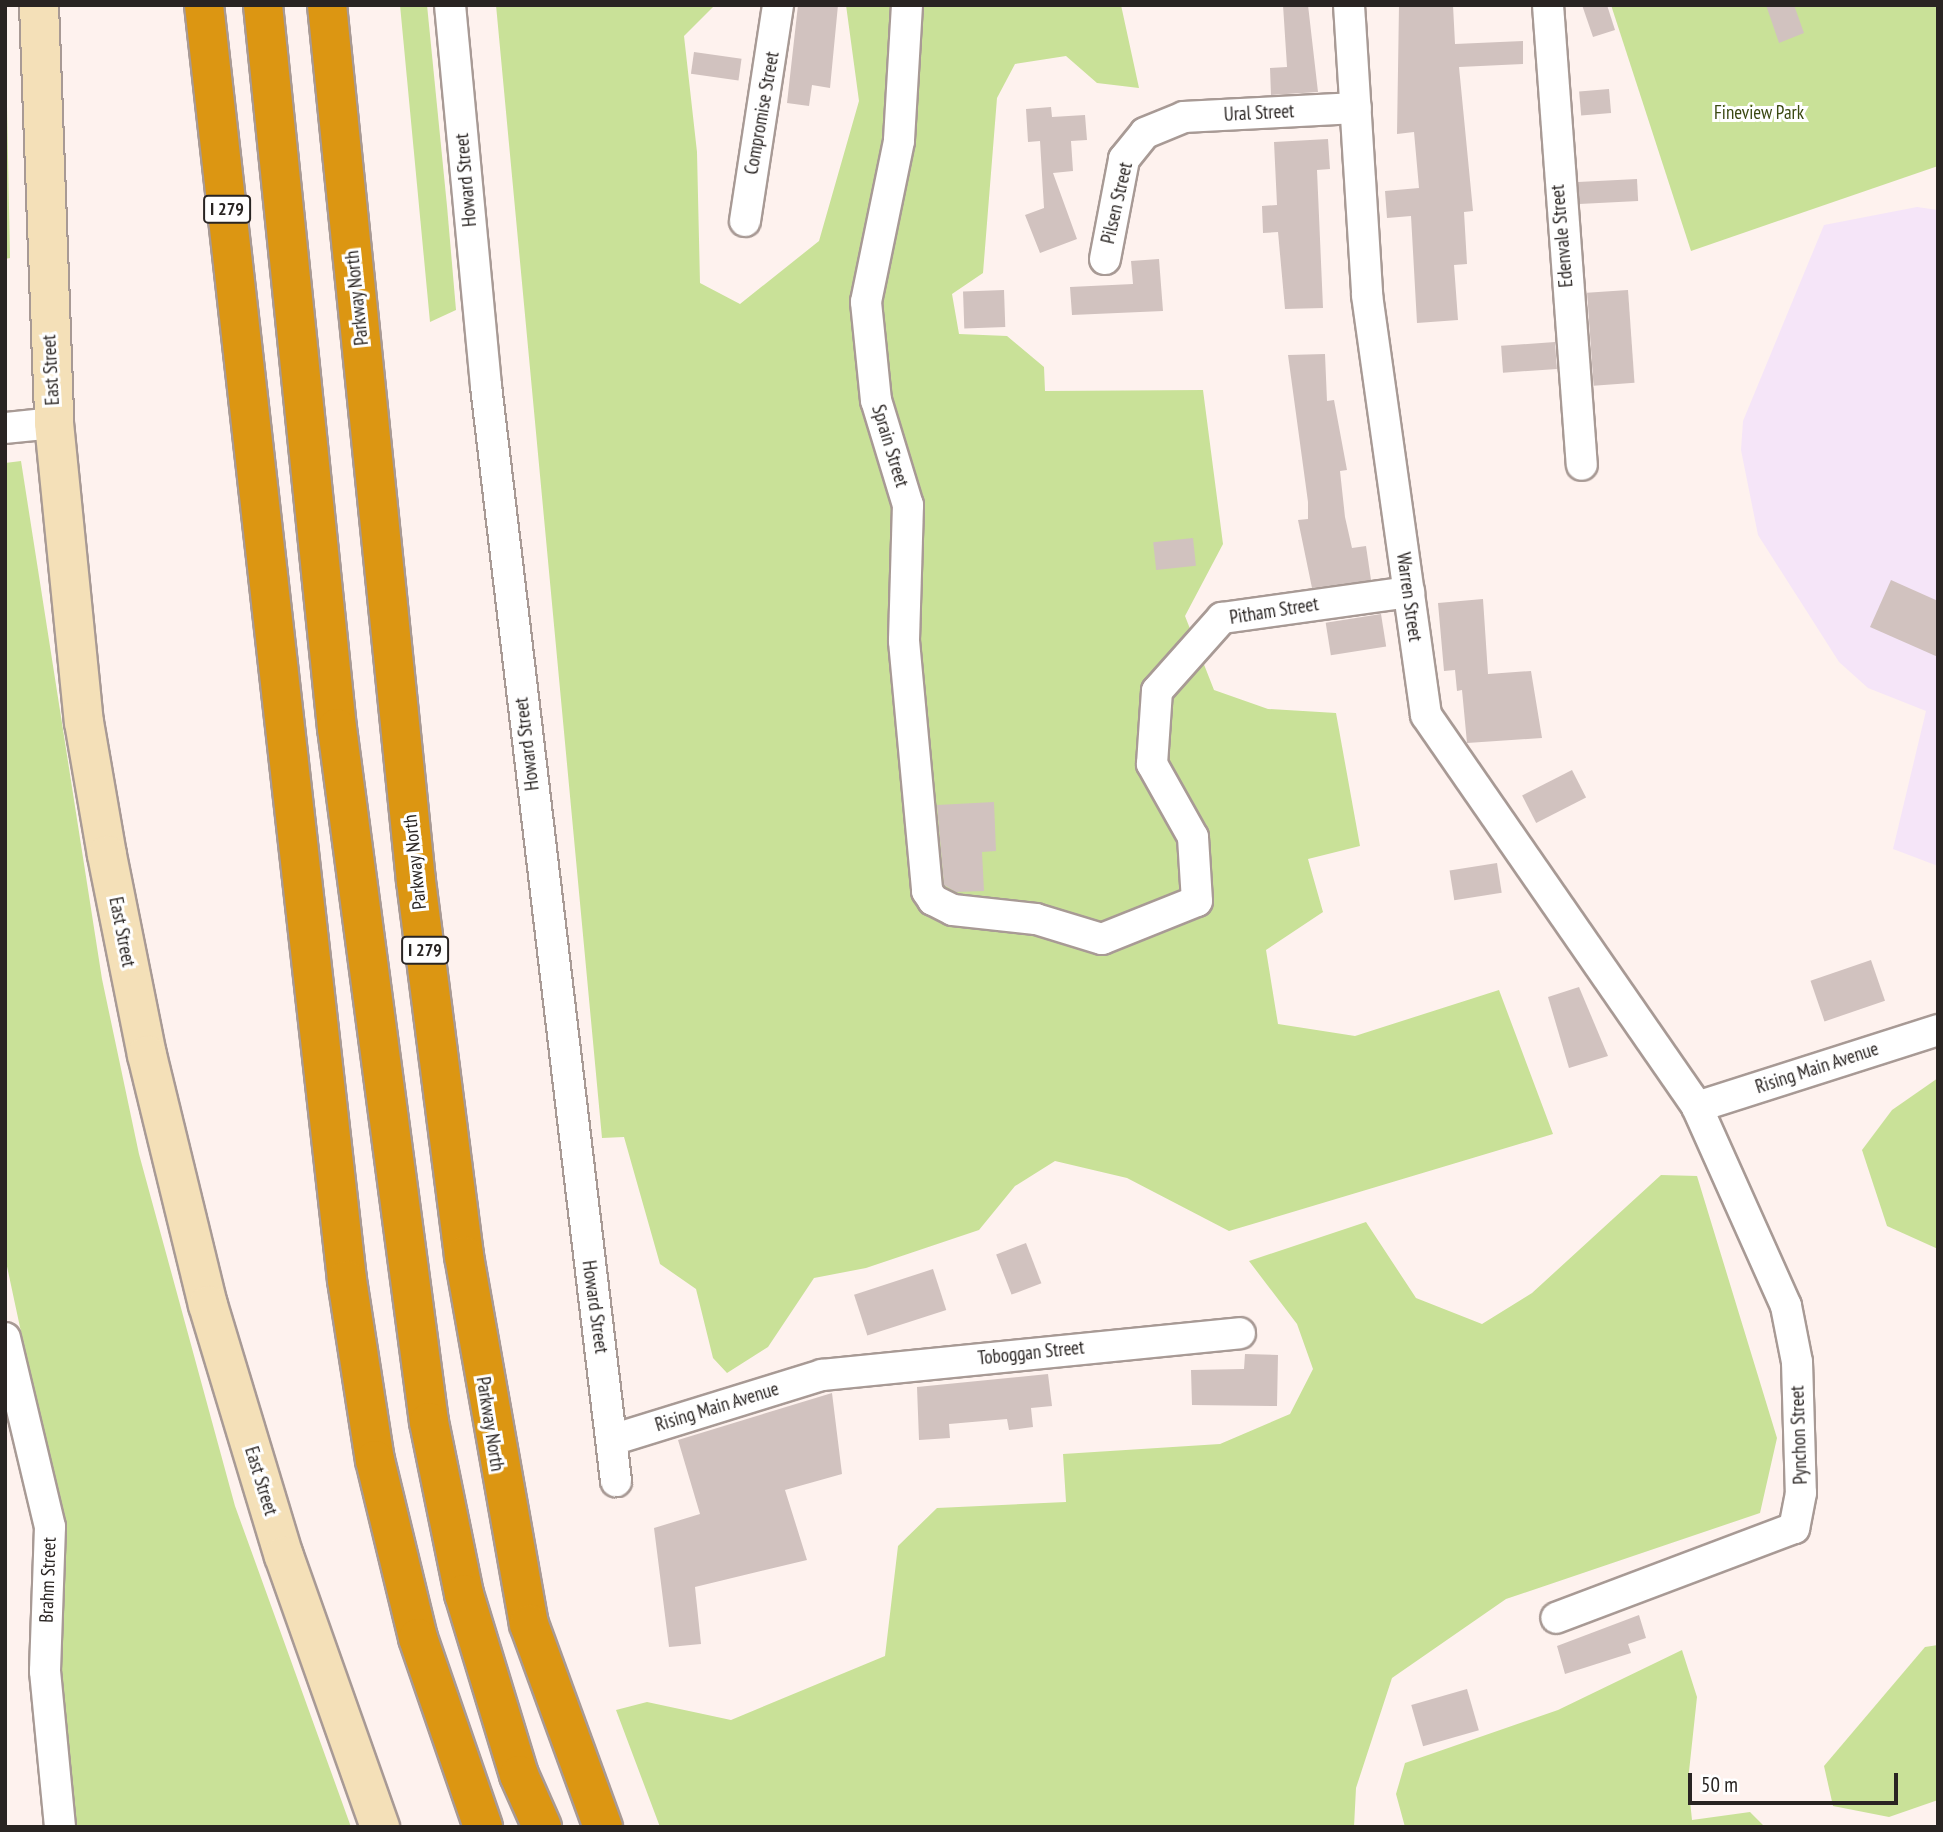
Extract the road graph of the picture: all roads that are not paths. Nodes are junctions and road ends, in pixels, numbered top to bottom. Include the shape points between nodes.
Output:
1 (39, 5) edge
2 (186, 5) edge
3 (204, 5) edge
4 (263, 5) edge
5 (327, 5) edge
6 (450, 5) edge
7 (778, 5) edge
8 (907, 5) edge
9 (1349, 5) edge
10 (1548, 5) edge
11 (1356, 108) junction
12 (1163, 123) joint
13 (745, 221) dead end
14 (1105, 259) dead end
15 (250, 412) junction
16 (54, 423) junction
17 (5, 428) edge
18 (1582, 465) dead end
19 (1409, 592) junction
20 (1102, 939) joint
21 (1938, 1030) edge
22 (1697, 1107) junction
23 (1240, 1333) dead end
24 (5, 1338) edge
25 (822, 1375) joint
26 (612, 1440) junction
27 (617, 1481) dead end
28 (1556, 1618) dead end
29 (60, 1827) edge
30 (380, 1827) edge
31 (483, 1827) edge
32 (542, 1827) edge
33 (603, 1827) edge

1 - 16 main road, East Street
2 - 15 highway
3 - 15 highway, I 279
4 - 32 highway via 337,728 429,1422 464,1594 519,1775
5 - 33 highway, Parkway North / I 279 via 415,867 466,1269 529,1624
6 - 26 street, Howard Street via 486,386
7 - 13 street, Compromise Street
8 - 20 street, Sprain Street via 899,141 866,302 876,400 908,506 904,641 927,891 953,910 1036,919
9 - 11 street, Warren Street
10 - 18 street, Edenvale Street
11 - 12 street, Ural Street
11 - 19 street, Warren Street via 1367,295
12 - 14 street, Pilsen Street via 1145,133 1125,159
15 - 31 highway, I 279 via 347,1280 375,1460 418,1638
16 - 17 street
16 - 30 main road, East Street via 85,722 146,1055 216,1331 284,1556
19 - 20 street, Pitham Street via 1222,618 1166,680 1157,691 1152,764 1193,837 1197,901
19 - 22 street, Warren Street via 1426,715
21 - 22 street, Rising Main Avenue
22 - 28 street, Pynchon Street via 1786,1306 1798,1388 1801,1493 1794,1528
23 - 25 street, Toboggan Street
24 - 29 street, Brahm Street via 50,1527 45,1671
25 - 26 street, Rising Main Avenue
26 - 27 street, Howard Street

